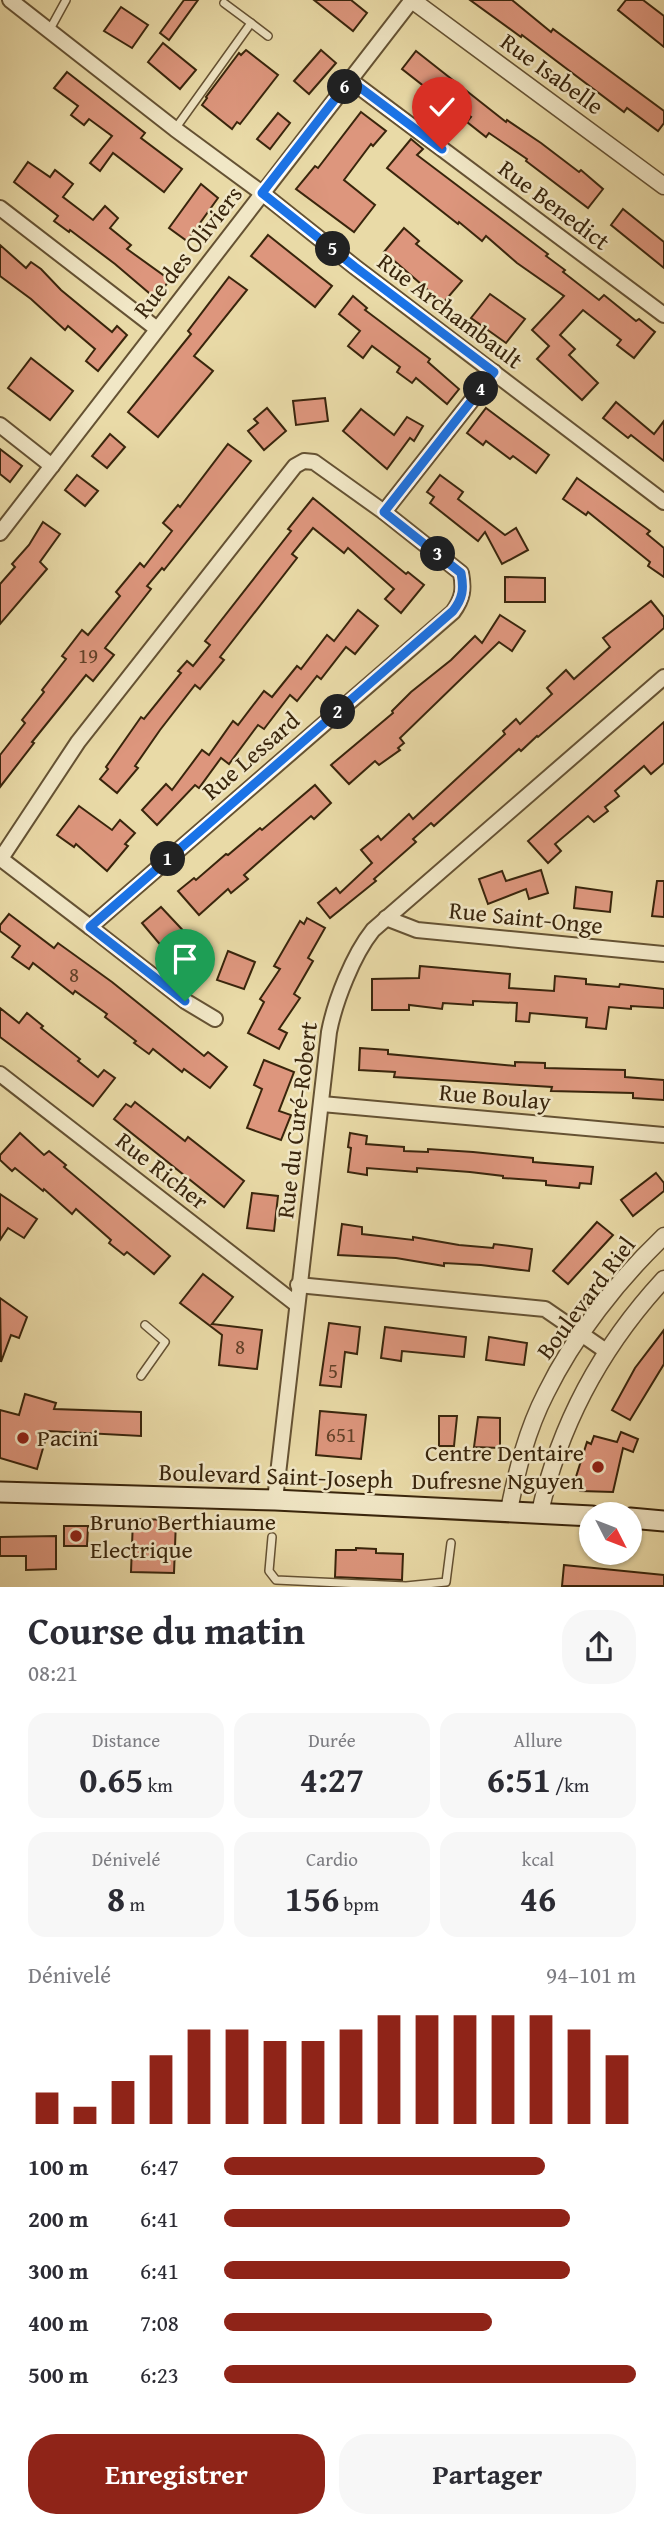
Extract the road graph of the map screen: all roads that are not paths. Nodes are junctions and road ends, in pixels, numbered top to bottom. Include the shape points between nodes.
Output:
1 (10, 0) edge
2 (66, 0) edge
3 (412, 0) edge
4 (225, 3) dead end
5 (251, 23) junction
6 (48, 31) junction
7 (268, 36) dead end
8 (350, 80) junction
9 (175, 129) junction
10 (664, 186) edge
11 (262, 193) junction
12 (0, 208) edge
13 (664, 316) edge
14 (157, 329) junction
15 (494, 372) junction
16 (0, 425) edge
17 (52, 466) junction
18 (664, 502) edge
19 (384, 512) junction
20 (0, 533) edge
21 (664, 677) edge
22 (0, 860) edge
23 (386, 918) junction
24 (90, 927) junction
25 (664, 954) edge
26 (215, 1019) dead end
27 (0, 1074) edge
28 (322, 1104) junction
29 (664, 1135) edge
30 (664, 1236) edge
31 (664, 1279) edge
32 (298, 1284) junction
33 (296, 1304) junction
34 (145, 1325) dead end
35 (582, 1334) junction
36 (606, 1351) junction
37 (141, 1376) dead end
38 (0, 1492) edge
39 (275, 1500) junction
40 (509, 1510) junction
41 (540, 1512) junction
42 (579, 1515) edge
43 (642, 1519) edge
44 (664, 1521) edge
45 (272, 1537) dead end
46 (451, 1543) dead end

1 - 6 street, Rue Archambault
2 - 6 lane
3 - 8 street, Rue des Oliviers
3 - 10 street, Rue Isabelle
4 - 5 lane
5 - 7 lane
5 - 9 lane
6 - 9 street, Rue Archambault
8 - 11 street, Rue des Oliviers
8 - 13 street, Rue Benedict
9 - 11 street, Rue Archambault
11 - 14 street, Rue des Oliviers
11 - 15 street, Rue Archambault
12 - 14 street
14 - 17 street, Rue des Oliviers
15 - 18 street, Rue Archambault
15 - 19 street
16 - 17 street
17 - 20 street, Rue des Oliviers
19 - 22 street, Rue Lessard via 314,462 295,466 78,742
19 - 24 street, Rue Lessard via 461,573 464,589 453,611
21 - 23 street, Rue du Curé-Robert
22 - 24 street, Rue Lessard
23 - 25 street, Rue Saint-Onge via 417,930
23 - 28 street, Rue du Curé-Robert via 364,942 332,1017
24 - 26 street
27 - 33 street, Rue Richer
28 - 29 street, Rue Boulay
28 - 32 street, Rue du Curé-Robert
30 - 35 street, Boulevard Riel
31 - 36 street, Boulevard Riel
32 - 33 street, Rue du Curé-Robert
32 - 35 street via 533,1307 555,1314
33 - 39 street, Rue du Curé-Robert
34 - 37 lane via 165,1342
35 - 36 street
35 - 40 street, Boulevard Riel via 535,1418
36 - 41 street, Boulevard Riel via 572,1412 548,1474
38 - 39 main road, Boulevard Saint-Joseph
39 - 40 main road, Boulevard Saint-Joseph
40 - 41 main road, Boulevard Saint-Joseph
41 - 42 main road, Boulevard Saint-Joseph
43 - 44 main road
45 - 46 lane via 269,1571 276,1580 406,1586 446,1582

